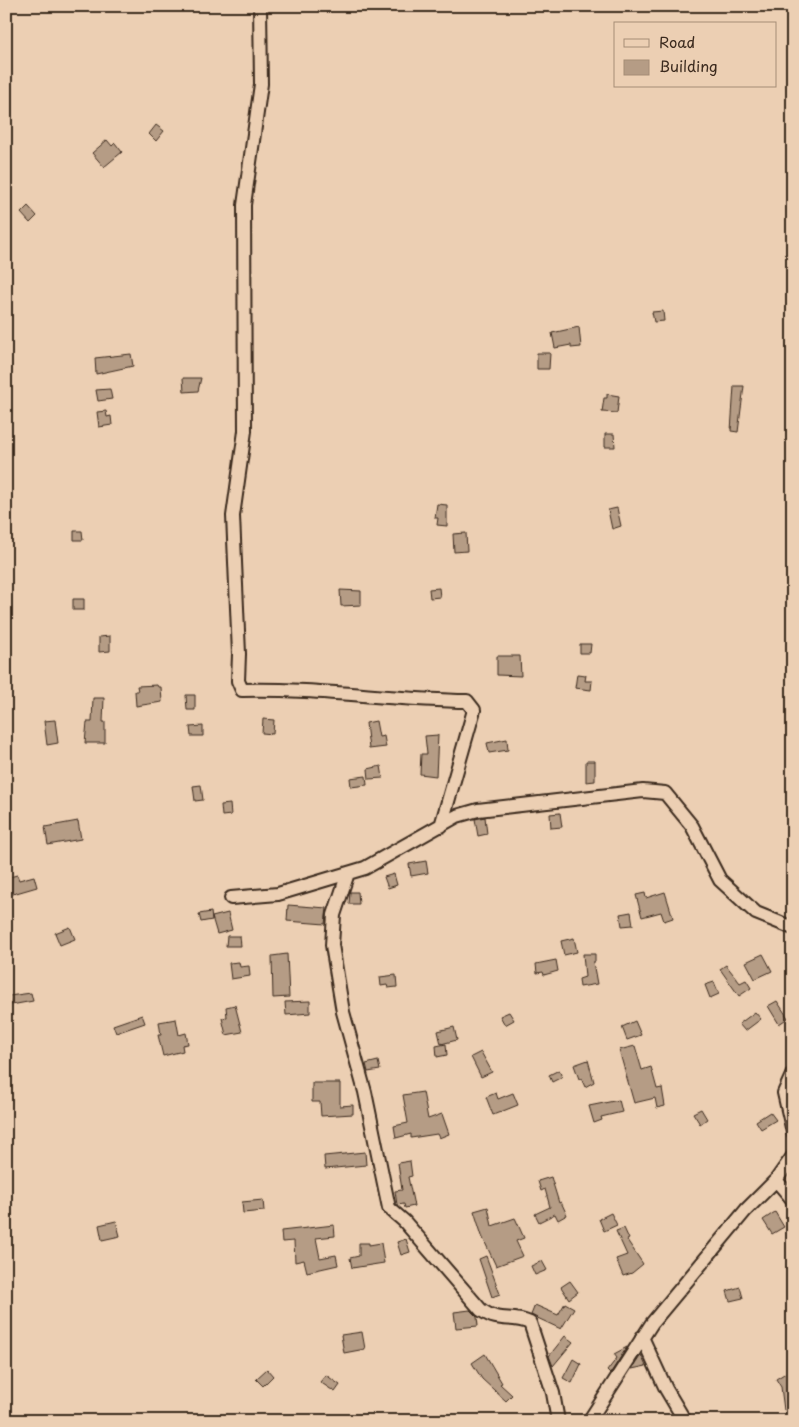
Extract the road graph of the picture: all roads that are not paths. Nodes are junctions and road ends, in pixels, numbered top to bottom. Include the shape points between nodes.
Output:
1 (260, 6) edge
2 (440, 826) junction
3 (348, 873) junction
4 (231, 898) dead end
5 (793, 928) edge
6 (793, 1073) edge
7 (793, 1132) edge
8 (793, 1156) edge
9 (776, 1180) junction
10 (793, 1200) edge
11 (642, 1337) junction
12 (558, 1421) edge
13 (589, 1421) edge
14 (685, 1421) edge

1 - 2 street via 261,84 244,205 244,431 233,516 238,681 242,690 467,701 474,710
2 - 3 street via 365,868
2 - 5 street via 457,816 478,810 643,792 666,793 692,826 720,880 756,913
3 - 4 street via 278,894
3 - 12 street via 334,915 332,945 343,1012 365,1092 390,1208 481,1310 493,1318 520,1318 530,1323 553,1393
6 - 7 street via 784,1093
8 - 9 street
9 - 10 street
9 - 11 street via 746,1210
11 - 13 street
11 - 14 street

